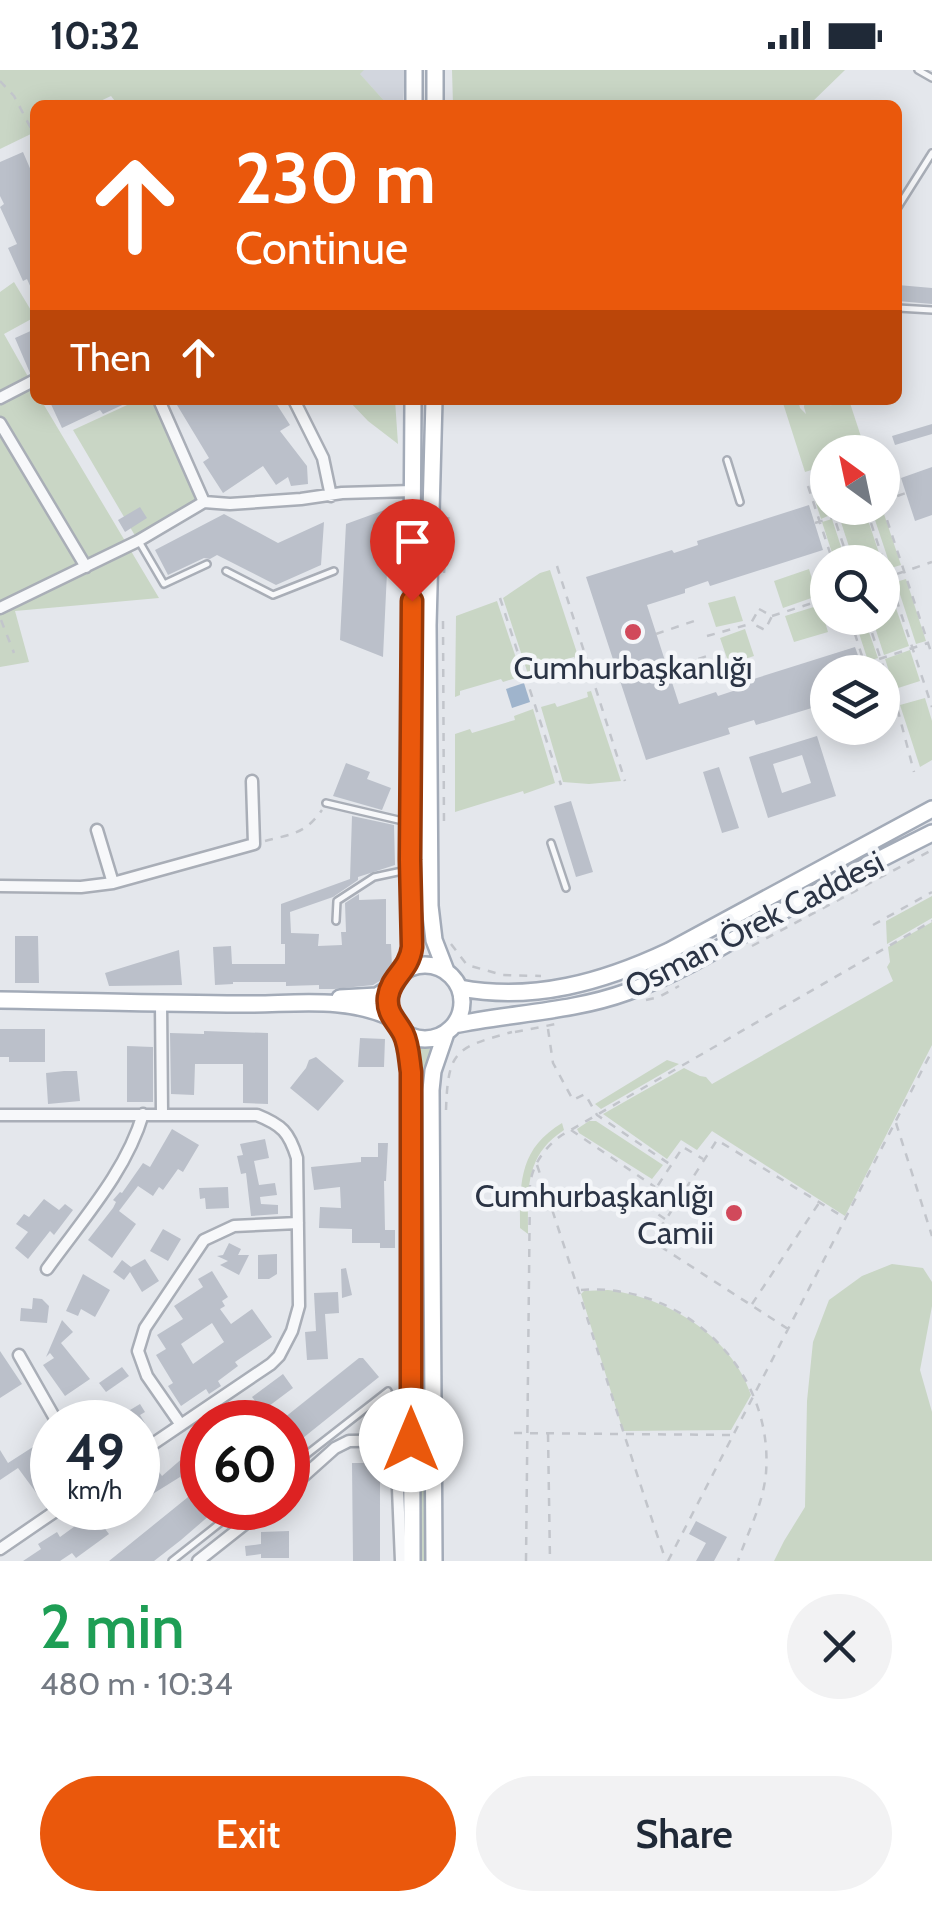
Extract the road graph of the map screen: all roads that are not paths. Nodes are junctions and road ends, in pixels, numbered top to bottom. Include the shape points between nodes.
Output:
1 (414, 70) edge
2 (434, 70) edge
3 (918, 70) edge
4 (932, 78) edge
5 (414, 100) edge
6 (435, 100) edge
7 (932, 153) edge
8 (902, 201) edge
9 (902, 308) edge
10 (932, 310) edge
11 (30, 383) edge
12 (0, 398) edge
13 (161, 405) edge
14 (296, 405) edge
15 (413, 405) edge
16 (434, 405) edge
17 (0, 423) edge
18 (727, 460) dead end
19 (413, 491) junction
20 (331, 496) junction
21 (204, 502) junction
22 (740, 502) dead end
23 (138, 540) junction
24 (207, 564) dead end
25 (86, 568) junction
26 (226, 571) dead end
27 (334, 571) dead end
28 (0, 608) edge
29 (252, 781) dead end
30 (326, 802) road end
31 (932, 810) edge
32 (410, 822) junction
33 (97, 830) dead end
34 (932, 833) edge
35 (552, 842) dead end
36 (410, 870) junction
37 (113, 882) junction
38 (0, 886) edge
39 (566, 888) dead end
40 (336, 921) dead end
41 (446, 971) junction
42 (404, 972) junction
43 (391, 987) junction
44 (460, 988) junction
45 (0, 1000) edge
46 (316, 1002) junction
47 (161, 1003) junction
48 (397, 1025) junction
49 (450, 1029) junction
50 (143, 1114) junction
51 (162, 1114) junction
52 (0, 1115) edge
53 (298, 1224) junction
54 (47, 1269) dead end
55 (19, 1354) dead end
56 (388, 1392) dead end
57 (45, 1400) edge
58 (217, 1400) edge
59 (180, 1424) edge
60 (404, 1440) junction
61 (433, 1440) junction
62 (310, 1452) edge
63 (310, 1469) edge
64 (30, 1526) edge
65 (211, 1530) edge
66 (237, 1530) edge
67 (2, 1543) edge
68 (172, 1561) edge
69 (198, 1561) edge
70 (401, 1561) edge
71 (412, 1561) edge
72 (434, 1561) edge

1 - 5 main road
2 - 6 main road
3 - 4 lane
7 - 8 lane
9 - 10 lane
11 - 12 street
13 - 21 street
14 - 20 street via 322,458
15 - 19 main road
16 - 41 main road via 430,906
17 - 25 street
18 - 22 lane
19 - 20 street
19 - 32 main road
20 - 21 street
21 - 23 street
23 - 24 lane via 164,584
23 - 25 street
25 - 28 street
26 - 27 lane via 273,595
29 - 37 street via 254,844
30 - 32 lane
31 - 44 main road, Osman Örek Caddesi via 632,968 544,991
32 - 36 main road
33 - 37 street
34 - 49 main road, Osman Örek Caddesi via 626,993
35 - 39 lane
36 - 40 lane via 374,877 337,901
36 - 42 main road via 410,958
37 - 38 street
41 - 42 main road via 420,965
41 - 44 main road
42 - 43 main road
43 - 46 main road via 377,996
43 - 48 main road via 388,1002
44 - 49 main road via 462,1007
45 - 47 main road
46 - 47 main road
46 - 48 main road via 378,1012
47 - 51 street
48 - 49 main road via 419,1038
48 - 60 main road via 411,1072
49 - 61 main road via 431,1090
50 - 51 street
50 - 52 street
50 - 54 street via 118,1170
51 - 53 street via 257,1115 277,1123 297,1158
53 - 58 street via 299,1306 292,1331 280,1356
53 - 59 street via 234,1226 204,1240 145,1328 138,1351
55 - 57 street
56 - 62 lane
60 - 61 street
60 - 63 street via 349,1441
60 - 70 street
60 - 71 main road
61 - 72 main road
64 - 67 street
65 - 68 lane
66 - 69 street

